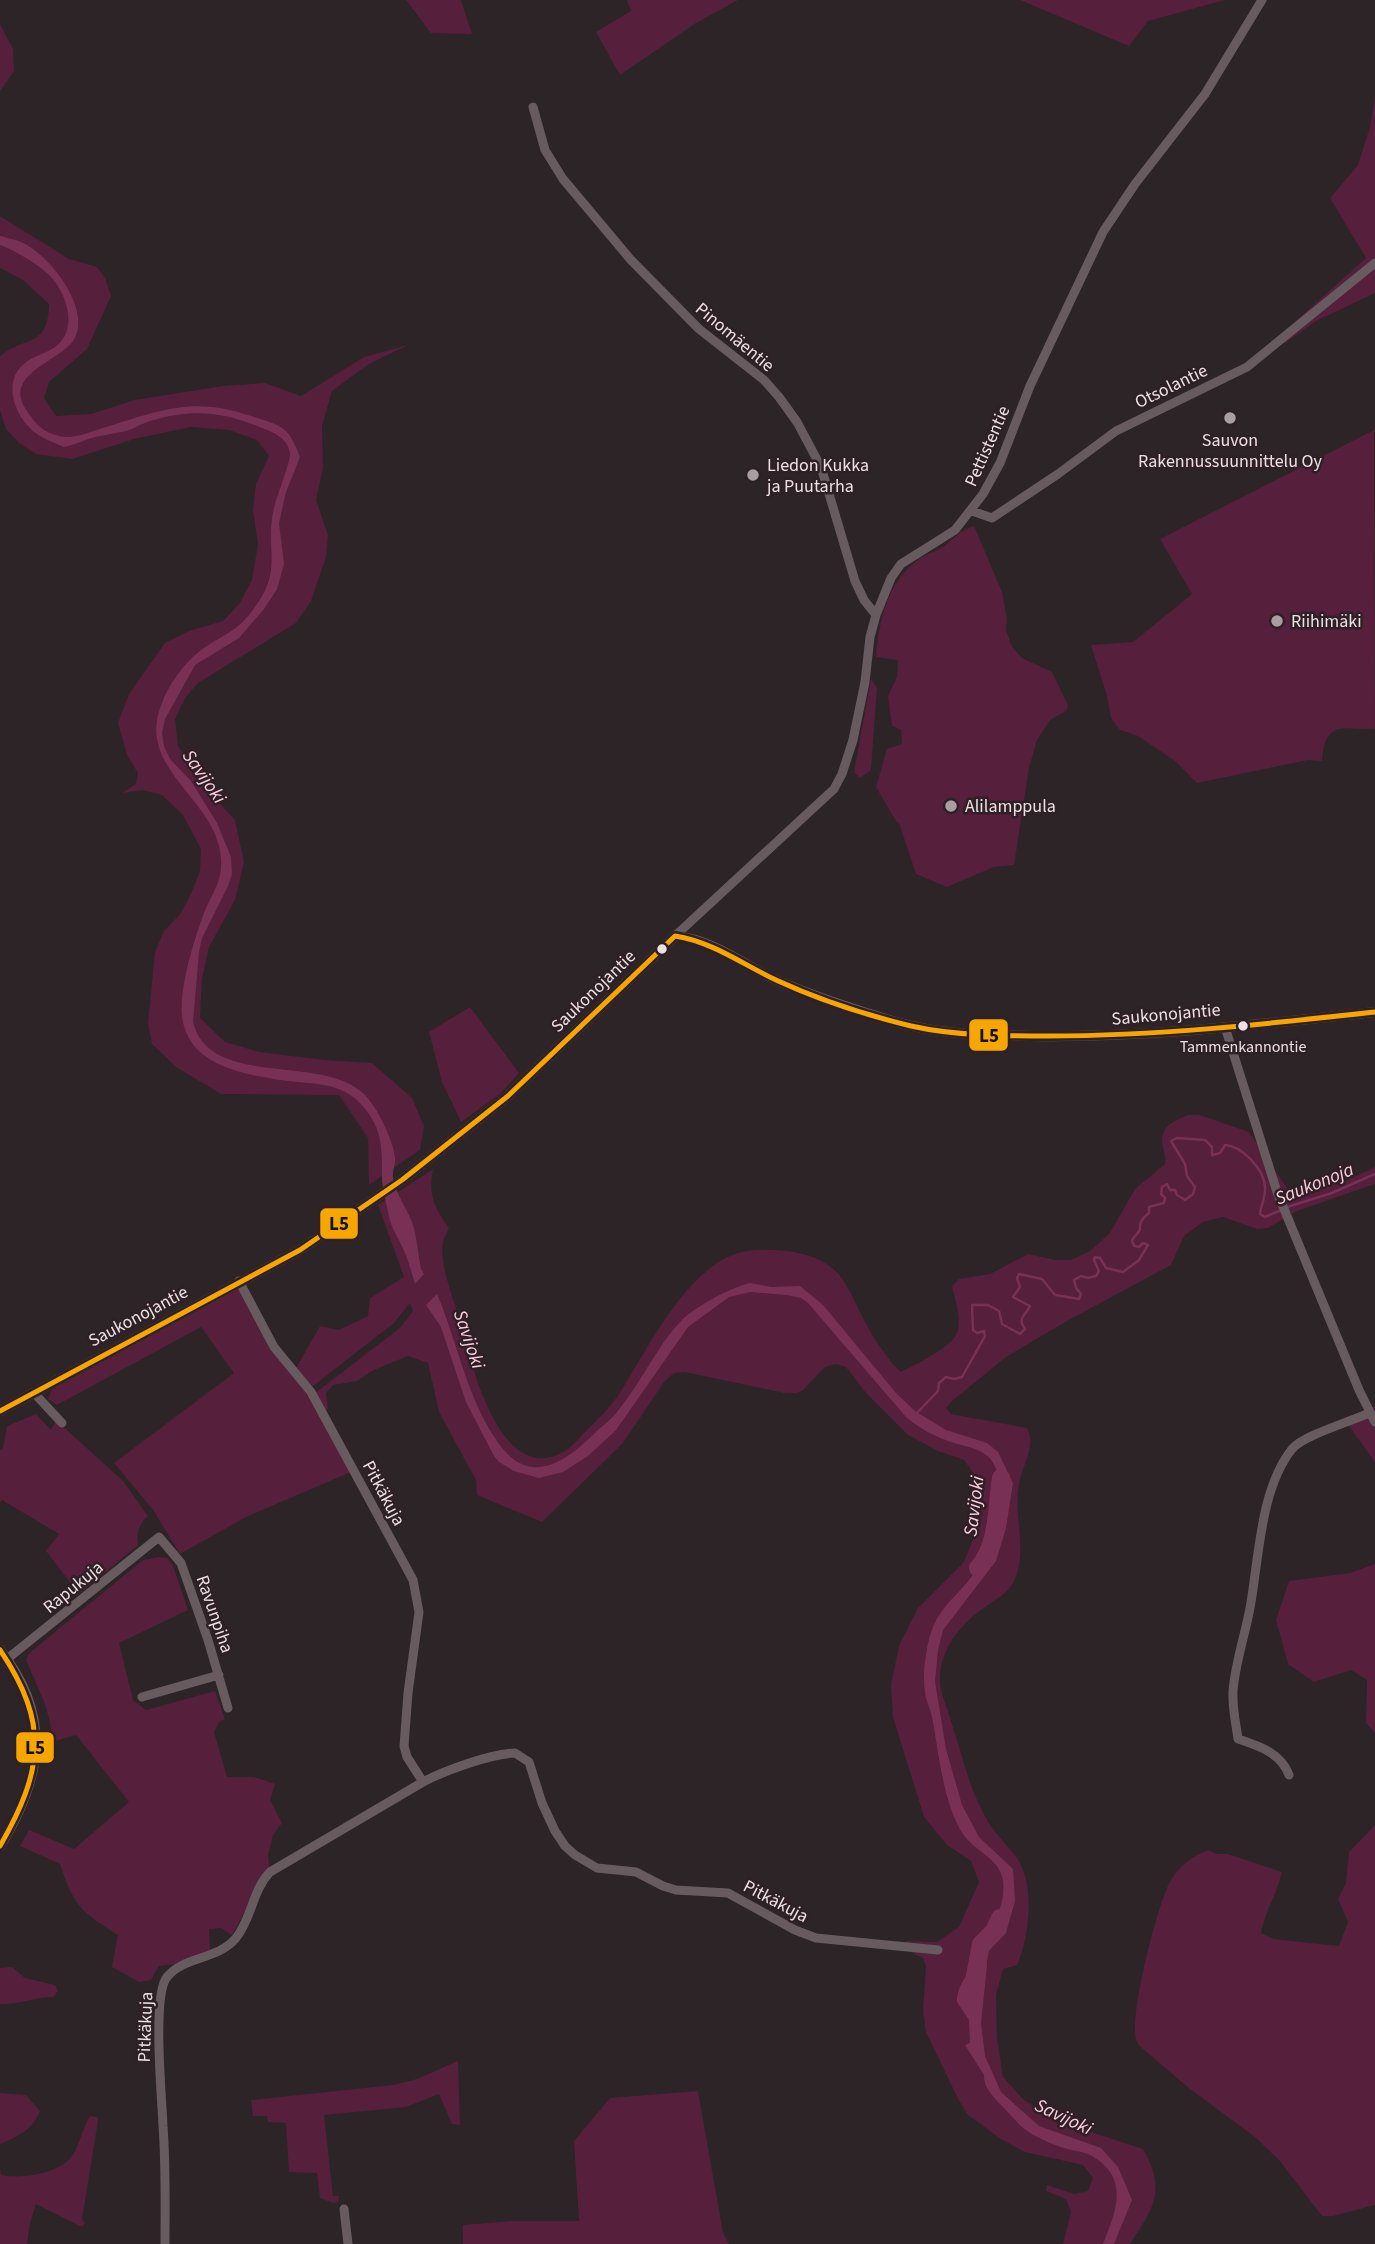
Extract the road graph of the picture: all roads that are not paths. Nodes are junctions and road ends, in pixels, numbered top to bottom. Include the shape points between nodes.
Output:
1 (1262, 0) edge
2 (533, 107) dead end
3 (1375, 263) edge
4 (972, 511) junction
5 (876, 615) junction
6 (675, 936) junction
7 (1375, 1012) edge
8 (1225, 1027) junction
9 (239, 1281) junction
10 (35, 1394) junction
11 (0, 1411) edge
12 (1369, 1413) junction
13 (1375, 1422) edge
14 (62, 1423) dead end
15 (159, 1537) joint
16 (4, 1655) edge
17 (219, 1675) junction
18 (142, 1697) dead end
19 (228, 1708) dead end
20 (1289, 1775) dead end
21 (423, 1782) junction
22 (0, 1846) edge
23 (938, 1950) dead end
24 (344, 2208) dead end
25 (165, 2244) edge
26 (348, 2244) edge

1 - 4 street, Pettistentie via 1205,94 1103,232 1030,386 1000,463
2 - 5 street, Pinomäentie via 545,150 563,179 631,260 699,329 764,380 797,422 821,467 855,581
3 - 4 street, Otsolantie via 1247,366 1116,431 992,518
4 - 5 street, Pettistentie via 946,536 901,564
5 - 6 street, Pettistentie via 853,740 834,789
6 - 8 street, Saukonojantie via 692,938 800,989 897,1022 949,1034 1091,1037
6 - 9 street, Saukonojantie via 508,1096 402,1180 299,1250
7 - 8 street, Saukonojantie
8 - 12 street via 1281,1202
9 - 10 street, Saukonojantie
9 - 21 street, Pitkäkuja via 274,1347 311,1392 413,1580 419,1612 404,1746
10 - 11 street, Saukonojantie
10 - 14 street
12 - 13 street
12 - 20 street via 1294,1446 1267,1507 1234,1684 1234,1712 1238,1739 1270,1752 1284,1763
15 - 16 street, Rapukuja
15 - 17 street, Ravunpiha via 181,1563
16 - 22 street via 27,1699 37,1749 25,1799
17 - 18 street
17 - 19 street, Ravunpiha
21 - 23 street, Pitkäkuja via 464,1765 510,1753 520,1755 529,1762 542,1803 565,1846 597,1868 636,1872 676,1890 728,1893 816,1938
21 - 25 street, Pitkäkuja via 270,1872 234,1940 164,1980 159,2080
24 - 26 street

